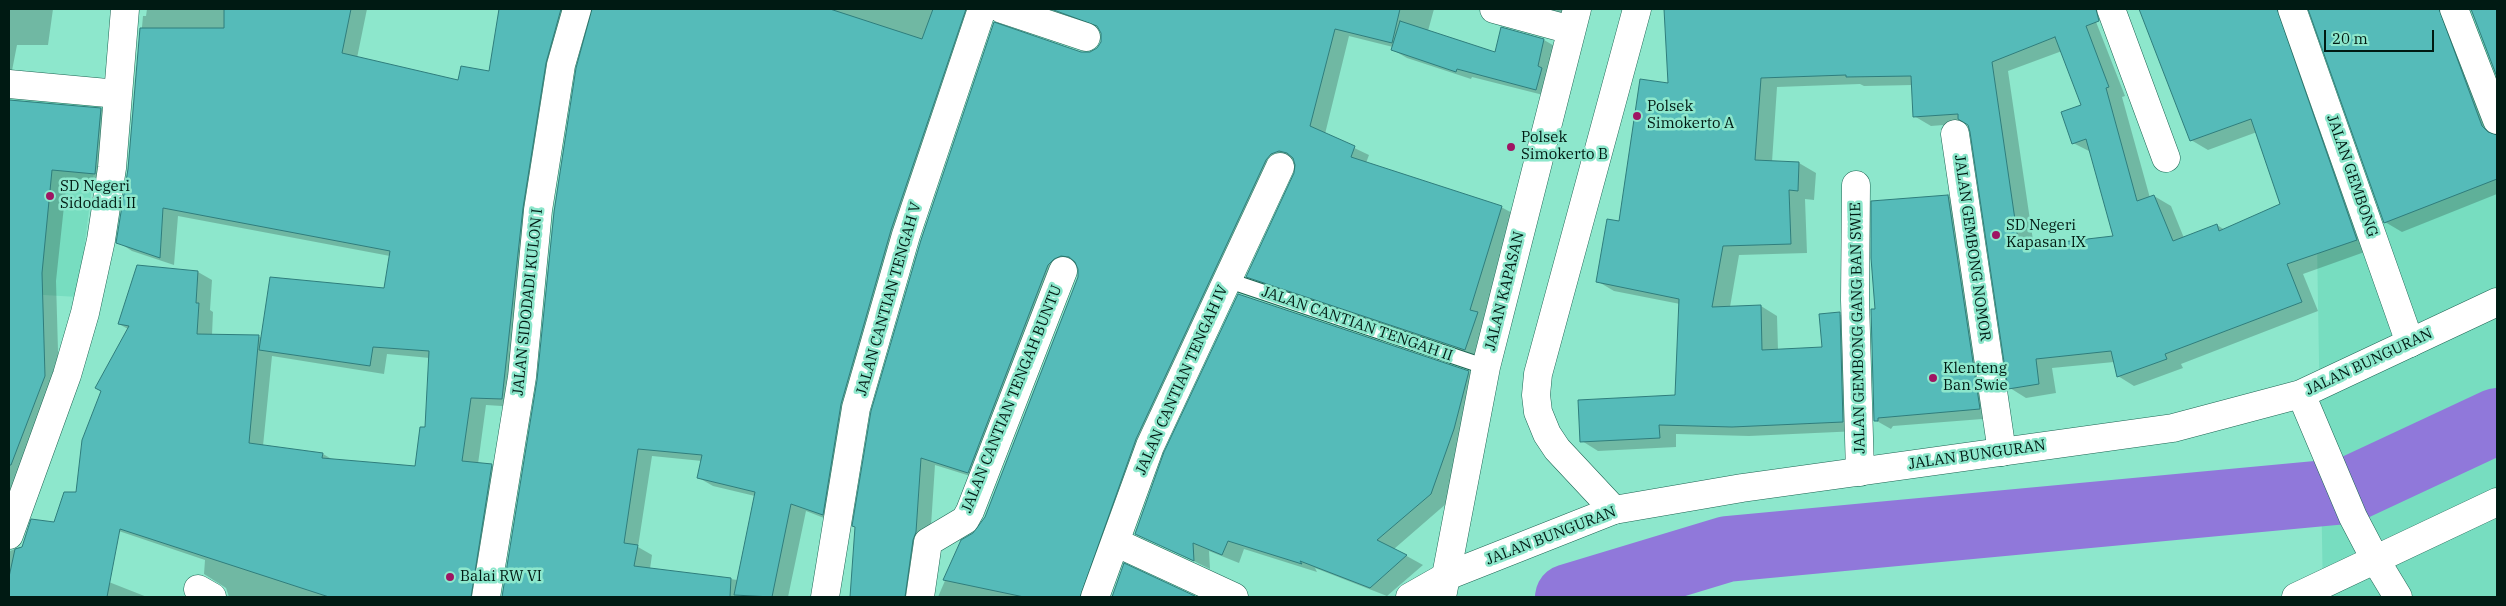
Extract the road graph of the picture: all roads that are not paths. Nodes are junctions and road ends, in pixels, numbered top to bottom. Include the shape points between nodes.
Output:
1 (125, 9) edge
2 (578, 9) edge
3 (982, 9) edge
4 (1002, 9) edge
5 (1494, 9) edge
6 (1637, 9) edge
7 (2112, 9) edge
8 (2292, 9) edge
9 (2454, 9) edge
10 (1574, 19) edge
11 (1086, 37) dead end
12 (9, 84) edge
13 (118, 94) junction
14 (2497, 120) edge
15 (1955, 134) dead end
16 (2166, 158) dead end
17 (1280, 167) dead end
18 (1856, 185) dead end
19 (1063, 271) dead end
20 (1227, 280) junction
21 (2497, 302) edge
22 (2410, 343) junction
23 (1486, 368) junction
24 (2301, 394) junction
25 (2002, 452) junction
26 (1860, 472) junction
27 (2497, 502) edge
28 (1614, 510) junction
29 (9, 535) edge
30 (1115, 542) junction
31 (2376, 559) junction
32 (1444, 587) edge
33 (486, 597) edge
34 (824, 597) edge
35 (920, 597) edge
36 (1095, 597) edge
37 (1234, 597) edge
38 (1410, 597) edge
39 (2296, 597) edge
40 (2398, 597) edge

1 - 13 street
2 - 33 street, JALAN SIDODADI KULON I via 561,65 538,210 522,377
3 - 34 street, JALAN CANTIAN TENGAH V via 906,236 856,408
4 - 11 street
5 - 10 street
6 - 28 street via 1538,374 1536,395 1546,434
7 - 16 street
8 - 22 street, JALAN GEMBONG
9 - 14 street
10 - 23 street, JALAN KAPASAN
12 - 13 street
13 - 29 street via 104,222 85,314 67,375
15 - 25 street, JALAN GEMBONG NOMOR
17 - 20 street, JALAN CANTIAN TENGAH IV
18 - 26 street, JALAN GEMBONG GANG BAN SWIE via 1855,300
19 - 35 street, JALAN CANTIAN TENGAH BUNTU via 970,511 965,520 928,542
20 - 23 lane, JALAN CANTIAN TENGAH II
20 - 30 street, JALAN CANTIAN TENGAH IV via 1150,446
21 - 22 street, JALAN BUNGURAN
22 - 24 street, JALAN BUNGURAN
23 - 32 street, JALAN KAPASAN
24 - 25 street, JALAN BUNGURAN via 2173,428
24 - 31 street via 2353,517
25 - 26 street, JALAN BUNGURAN
26 - 28 street, JALAN BUNGURAN
27 - 31 street
28 - 32 street, JALAN BUNGURAN
30 - 36 street, JALAN CANTIAN TENGAH IV
30 - 37 street
31 - 39 street
31 - 40 street
32 - 38 street, JALAN BUNGURAN

